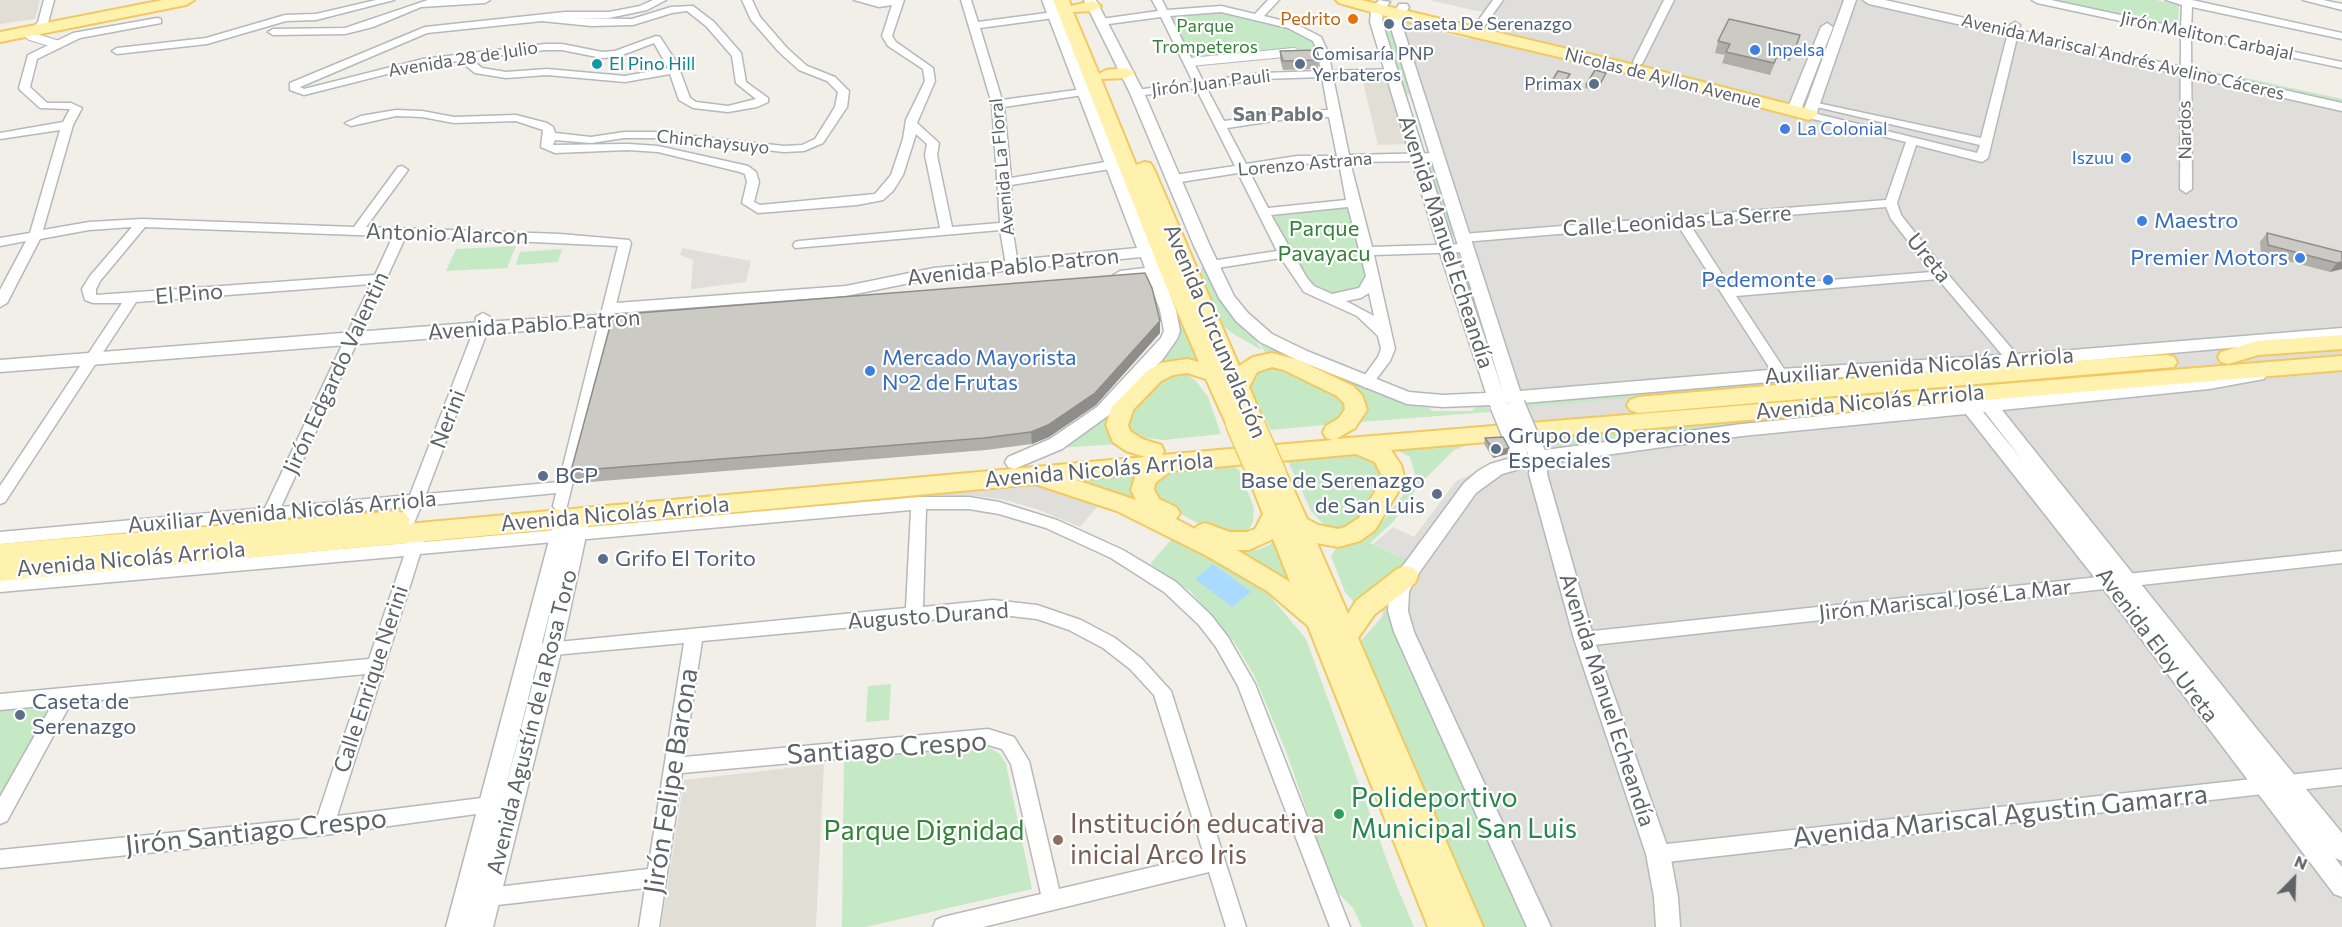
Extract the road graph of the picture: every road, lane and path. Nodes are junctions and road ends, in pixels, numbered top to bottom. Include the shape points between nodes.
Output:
1 (49, 0) edge
2 (186, 0) edge
3 (389, 0) edge
4 (483, 0) edge
5 (661, 0) edge
6 (747, 0) edge
7 (859, 0) edge
8 (966, 0) edge
9 (1048, 0) edge
10 (1157, 0) edge
11 (1274, 0) edge
12 (1344, 0) edge
13 (1498, 0) edge
14 (1669, 0) edge
15 (1838, 0) edge
16 (1850, 0) edge
17 (1869, 0) edge
18 (1902, 0) edge
19 (2037, 0) edge
20 (2171, 0) edge
21 (2307, 0) edge
22 (899, 1) edge
23 (2187, 2) edge
24 (1378, 4) edge
25 (1075, 5) edge
26 (2342, 7) edge
27 (1401, 11) junction
28 (1165, 13) junction
29 (160, 14) edge
30 (1258, 17) junction
31 (544, 18) junction
32 (1101, 22) junction
33 (1480, 25) junction
34 (974, 26) junction
35 (39, 27) junction
36 (2014, 29) junction
37 (0, 30) edge
38 (273, 32) dead end
39 (2187, 32) junction
40 (2342, 36) edge
41 (0, 37) edge
42 (56, 44) junction
43 (117, 51) dead end
44 (1304, 52) edge
45 (464, 59) junction
46 (1190, 62) junction
47 (1638, 62) junction
48 (2342, 65) edge
49 (2185, 66) junction
50 (674, 70) junction
51 (1394, 72) junction
52 (1126, 73) junction
53 (1327, 73) junction
54 (1106, 75) junction
55 (1200, 83) junction
56 (1083, 92) junction
57 (1137, 93) junction
58 (2342, 97) edge
59 (1401, 98) junction
60 (1417, 98) junction
61 (998, 104) junction
62 (2342, 106) edge
63 (1803, 107) junction
64 (1334, 113) junction
65 (351, 123) dead end
66 (67, 124) junction
67 (911, 124) junction
68 (1221, 125) junction
69 (0, 136) edge
70 (550, 136) junction
71 (1912, 141) junction
72 (1987, 143) junction
73 (1418, 157) junction
74 (1437, 157) junction
75 (1344, 158) junction
76 (1119, 164) junction
77 (1242, 168) junction
78 (402, 170) dead end
79 (1174, 179) junction
80 (1005, 182) junction
81 (2186, 189) dead end
82 (1353, 203) junction
83 (1891, 203) junction
84 (1264, 212) junction
85 (1681, 222) junction
86 (142, 223) junction
87 (1006, 226) junction
88 (357, 231) junction
89 (947, 232) junction
90 (401, 233) junction
91 (35, 236) junction
92 (0, 242) edge
93 (1464, 243) junction
94 (799, 245) dead end
95 (1202, 246) junction
96 (1446, 247) junction
97 (1163, 251) junction
98 (1368, 251) junction
99 (1285, 254) junction
100 (1211, 265) junction
101 (1012, 266) junction
102 (1171, 271) junction
103 (1941, 275) junction
104 (1106, 277) edge
105 (1372, 277) junction
106 (380, 279) junction
107 (1728, 292) junction
108 (903, 296) edge
109 (132, 298) junction
110 (1330, 298) junction
111 (0, 303) edge
112 (607, 314) junction
113 (482, 322) junction
114 (355, 333) junction
115 (2342, 333) edge
116 (1385, 336) junction
117 (95, 353) junction
118 (0, 354) edge
119 (2341, 354) edge
120 (2047, 358) junction
121 (2014, 360) junction
122 (0, 366) edge
123 (2107, 366) junction
124 (1215, 374) junction
125 (1781, 375) junction
126 (1366, 383) junction
127 (1239, 386) junction
128 (1506, 401) junction
129 (1980, 406) junction
130 (1244, 421) junction
131 (1334, 432) junction
132 (1356, 446) junction
133 (1158, 457) junction
134 (1531, 460) junction
135 (1020, 469) junction
136 (0, 498) edge
137 (919, 503) junction
138 (698, 507) junction
139 (271, 512) junction
140 (570, 514) junction
141 (1286, 519) junction
142 (414, 525) junction
143 (656, 525) junction
144 (0, 538) edge
145 (332, 549) junction
146 (0, 553) edge
147 (2341, 559) edge
148 (0, 571) edge
149 (1406, 576) junction
150 (2119, 581) junction
151 (0, 586) edge
152 (914, 614) junction
153 (2168, 630) junction
154 (2147, 632) junction
155 (1335, 634) junction
156 (694, 636) junction
157 (1584, 639) junction
158 (541, 649) junction
159 (375, 666) junction
160 (66, 695) junction
161 (0, 702) edge
162 (2237, 736) junction
163 (674, 766) junction
164 (2342, 777) edge
165 (2289, 784) junction
166 (2265, 786) junction
167 (501, 804) junction
168 (0, 815) edge
169 (324, 826) junction
170 (2342, 850) edge
171 (1658, 854) junction
172 (0, 859) edge
173 (1216, 861) junction
174 (657, 877) junction
175 (2342, 886) edge
176 (489, 897) junction
177 (1052, 900) junction
178 (458, 927) edge
179 (481, 927) edge
180 (649, 927) edge
181 (944, 927) edge
182 (1236, 927) edge
183 (1340, 927) edge
184 (1443, 927) edge
185 (1468, 927) edge
186 (1539, 927) edge
187 (1668, 927) edge

1 - 35 street
2 - 29 main road
3 - 43 street via 316,17 285,18 207,41
4 - 38 street via 418,5 345,31
5 - 31 street, Avenida 28 de Julio via 618,13
6 - 70 street, Chinchaysuyo via 763,30 791,57 803,68 839,84 844,91 841,107 819,141 804,148 775,148 656,135 591,140
7 - 22 street via 879,4
8 - 34 street, Avenida La Floral
9 - 25 street
10 - 28 street
11 - 30 street
12 - 24 main road, Nicolas de Ayllon Avenue
13 - 33 street
14 - 47 street
15 - 63 street
16 - 63 street
17 - 36 street, Avenida Mariscal Andrés Avelino Cáceres
18 - 36 street, Avenida Mariscal Andrés Avelino Cáceres
19 - 39 street, Jirón Meliton Carbajal
20 - 23 street
21 - 26 street
22 - 67 street via 886,36 928,68 930,75
23 - 39 street, Nardos
23 - 40 street
24 - 27 main road, Nicolas de Ayllon Avenue
24 - 51 street, Avenida Manuel Echeandía via 1376,22
25 - 32 street, Auxiliar Avenida Nicolás Arriola
25 - 34 street
25 - 54 main road, Avenida Circunvalación
25 - 56 street
25 - 76 main road, Avenida Circunvalación
27 - 33 main road, Nicolas de Ayllon Avenue
27 - 60 street, Avenida Manuel Echeandía via 1396,25
27 - 63 main road, Nicolas de Ayllon Avenue via 1568,54
28 - 30 street via 1215,8
28 - 32 street
28 - 46 street
29 - 35 main road
29 - 42 street
30 - 53 street via 1307,32 1317,39
31 - 45 street, Avenida 28 de Julio via 425,30 294,85 295,90 304,92 423,62
31 - 50 street via 633,22 689,9 710,24 737,55 741,83 764,100 728,109 693,105 685,100
32 - 52 street, Auxiliar Avenida Nicolás Arriola
33 - 47 main road, Nicolas de Ayllon Avenue
34 - 61 street, Avenida La Floral
35 - 37 main road
35 - 41 main road
35 - 42 street via 30,36
36 - 49 street, Avenida Mariscal Andrés Avelino Cáceres
36 - 72 street
39 - 48 street, Jirón Meliton Carbajal
39 - 49 street, Nardos
42 - 66 street via 32,57 24,88 44,106 74,106
44 - 46 street
45 - 50 street via 478,71 506,75 547,72 625,79
45 - 50 street, Avenida 28 de Julio via 545,47 617,54 656,39
46 - 55 street
47 - 63 main road, Nicolas de Ayllon Avenue
49 - 58 street, Avenida Mariscal Andrés Avelino Cáceres
49 - 62 street, Avenida Mariscal Andrés Avelino Cáceres
49 - 81 street, Nardos
51 - 53 street, Jirón Juan Pauli
51 - 59 street, Avenida Manuel Echeandía
52 - 54 main road
52 - 57 street, Auxiliar Avenida Nicolás Arriola
53 - 55 street, Jirón Juan Pauli
53 - 64 street
54 - 97 main road, Avenida Circunvalación
55 - 57 street, Jirón Juan Pauli
55 - 68 street
56 - 61 street
56 - 76 street
57 - 79 street, Auxiliar Avenida Nicolás Arriola
59 - 60 street
59 - 73 street, Avenida Manuel Echeandía
60 - 74 street, Avenida Manuel Echeandía
61 - 80 street, Avenida La Floral
63 - 71 street, Nicolas de Ayllon Avenue
63 - 72 street, Nicolas de Ayllon Avenue
64 - 68 street
64 - 75 street
65 - 70 street via 396,113 454,120 516,118 543,125
66 - 69 street
66 - 91 street
67 - 70 street via 897,175 879,197 758,209 748,203 753,182 750,172 744,169 658,149 550,149
67 - 89 street via 933,143 931,155
68 - 77 street
71 - 72 street, Nicolas de Ayllon Avenue via 1983,158
71 - 83 street
73 - 74 street, Lorenzo Astrana
73 - 75 street, Lorenzo Astrana
73 - 96 street, Avenida Manuel Echeandía
74 - 93 street, Avenida Manuel Echeandía
75 - 77 street, Lorenzo Astrana
75 - 82 street
76 - 80 street
76 - 97 main road, Avenida Circunvalación
77 - 79 street, Lorenzo Astrana
77 - 84 street
78 - 88 street
79 - 95 street, Auxiliar Avenida Nicolás Arriola
80 - 87 street, Avenida La Floral
82 - 84 street
82 - 98 street
83 - 85 street, Calle Leonidas La Serre
83 - 103 street, Ureta via 1895,216
84 - 99 street
85 - 93 street, Calle Leonidas La Serre
85 - 107 street
86 - 88 street, Antonio Alarcon
86 - 91 street, Antonio Alarcon via 88,226
86 - 109 street, El Pino via 89,289 90,297 98,300
87 - 89 street
87 - 101 street, Avenida La Floral
88 - 90 street, Antonio Alarcon
89 - 94 street
90 - 106 street, Jirón Edgardo Valentin
90 - 112 street, Antonio Alarcon via 625,243
91 - 92 street, Antonio Alarcon
91 - 111 street
93 - 96 street, Calle Leonidas La Serre
93 - 128 street, Avenida Manuel Echeandía
95 - 97 street, Avenida Pablo Patron
95 - 100 street, Auxiliar Avenida Nicolás Arriola
96 - 98 street, Calle Leonidas La Serre
96 - 128 street, Avenida Manuel Echeandía
97 - 101 street, Avenida Pablo Patron
97 - 102 main road, Avenida Circunvalación
98 - 105 street
99 - 100 street
99 - 110 street via 1309,289
100 - 102 street, Avenida Pablo Patron
100 - 126 street, Auxiliar Avenida Nicolás Arriola via 1227,298 1266,338
101 - 112 street, Avenida Pablo Patron via 934,273 846,291
102 - 104 street, Avenida Pablo Patron
102 - 124 main road, Avenida Circunvalación
102 - 127 main road, Avenida Circunvalación
102 - 135 street via 1156,295 1168,310 1172,331 1157,355 1103,411
103 - 107 street
103 - 121 street, Ureta
105 - 110 street via 1369,286 1356,295
105 - 116 street
106 - 109 street, El Pino
106 - 114 street, Jirón Edgardo Valentin
107 - 125 street
108 - 112 street, Avenida Pablo Patron
109 - 117 street
110 - 116 street via 1362,313
112 - 113 street, Avenida Pablo Patron
112 - 140 street, Antonio Alarcon
113 - 114 street, Avenida Pablo Patron
113 - 142 street, Nerini
114 - 117 street, Avenida Pablo Patron
114 - 139 street, Jirón Edgardo Valentin
115 - 120 street, Auxiliar Avenida Nicolás Arriola
116 - 126 street via 1385,358
117 - 118 street, Avenida Pablo Patron
117 - 122 street, Avenida Pablo Patron
117 - 136 street
119 - 123 main road, Avenida Nicolás Arriola
119 - 129 street, Auxiliar Avenida Nicolás Arriola via 2209,383
119 - 132 main road, Avenida Nicolás Arriola
120 - 121 street, Auxiliar Avenida Nicolás Arriola
120 - 123 main road
121 - 125 street, Auxiliar Avenida Nicolás Arriola
123 - 131 main road, Avenida Nicolás Arriola
124 - 130 main road, Avenida Circunvalación
124 - 133 main road via 1187,366 1168,368 1154,376 1123,407 1117,425 1121,436
125 - 128 street, Auxiliar Avenida Nicolás Arriola
126 - 128 street, Auxiliar Avenida Nicolás Arriola via 1421,400
127 - 130 main road, Avenida Circunvalación
127 - 131 main road via 1243,375 1260,362 1272,360 1292,365 1345,391 1354,400 1356,410
128 - 134 street, Avenida Manuel Echeandía, bridge
129 - 134 street, Auxiliar Avenida Nicolás Arriola via 1742,430
129 - 150 street, Avenida Eloy Ureta
130 - 141 main road, Avenida Circunvalación, bridge
131 - 133 main road, Avenida Nicolás Arriola
132 - 133 main road, Avenida Nicolás Arriola
132 - 141 main road via 1383,456 1393,471 1387,492 1367,524 1352,536 1338,538 1313,533
133 - 135 main road, Avenida Nicolás Arriola
133 - 141 main road via 1143,483 1145,497 1155,507 1214,536 1236,542 1255,539
134 - 149 street, Auxiliar Avenida Nicolás Arriola via 1489,472 1470,488
134 - 157 street, Avenida Manuel Echeandía
135 - 138 main road, Avenida Nicolás Arriola
135 - 140 main road, Avenida Nicolás Arriola
135 - 155 main road via 1112,500 1245,564
137 - 143 street, Auxiliar Avenida Nicolás Arriola
137 - 152 street
137 - 183 street, Auxiliar Avenida Nicolás Arriola via 969,503 1043,521 1117,554 1185,600 1222,642 1246,684
138 - 140 main road, Avenida Nicolás Arriola
138 - 143 main road
139 - 142 street, Auxiliar Avenida Nicolás Arriola
139 - 144 street, Auxiliar Avenida Nicolás Arriola
140 - 142 main road, Avenida Nicolás Arriola
140 - 142 street, Auxiliar Avenida Nicolás Arriola
140 - 143 street, Auxiliar Avenida Nicolás Arriola
140 - 158 street, Avenida Agustín de la Rosa Toro
141 - 155 main road, Avenida Circunvalación
142 - 145 main road, Avenida Nicolás Arriola
142 - 146 main road, Avenida Nicolás Arriola
142 - 159 street, Calle Enrique Nerini
145 - 148 main road, Avenida Nicolás Arriola
145 - 151 street
147 - 150 street, Jirón Mariscal José La Mar
149 - 155 main road
149 - 186 street via 1399,592 1398,611 1410,646
150 - 153 street, Avenida Eloy Ureta
150 - 154 street, Avenida Eloy Ureta
150 - 157 street, Jirón Mariscal José La Mar
152 - 156 street, Augusto Durand
152 - 173 street, Augusto Durand via 993,607 1038,612 1109,643 1136,664 1162,691
153 - 154 street
153 - 162 street, Avenida Eloy Ureta
154 - 162 street, Avenida Eloy Ureta
155 - 184 main road, Avenida Circunvalación
155 - 185 main road, Avenida Circunvalación
156 - 158 street, Augusto Durand
156 - 163 street, Jirón Felipe Barona
157 - 171 street, Avenida Manuel Echeandía
158 - 167 street, Avenida Agustín de la Rosa Toro
159 - 160 street
159 - 169 street, Calle Enrique Nerini
160 - 161 street
160 - 168 street
162 - 165 street, Avenida Eloy Ureta
162 - 166 street, Avenida Eloy Ureta
163 - 174 street, Jirón Felipe Barona
163 - 177 street, Santiago Crespo via 963,738 988,737 1008,743 1020,761
164 - 165 street, Avenida Mariscal Agustin Gamarra
165 - 166 street, Avenida Mariscal Agustin Gamarra
165 - 170 street, Avenida Eloy Ureta
166 - 171 street, Avenida Mariscal Agustin Gamarra
166 - 175 street, Avenida Eloy Ureta
167 - 169 street, Jirón Santiago Crespo
167 - 176 street, Avenida Agustín de la Rosa Toro
167 - 178 street, Avenida Agustín de la Rosa Toro
169 - 172 street, Jirón Santiago Crespo
171 - 187 street, Avenida Manuel Echeandía
173 - 177 street
173 - 182 street, Augusto Durand
174 - 176 street
174 - 180 street, Jirón Felipe Barona
176 - 179 street, Avenida Agustín de la Rosa Toro
177 - 181 street

